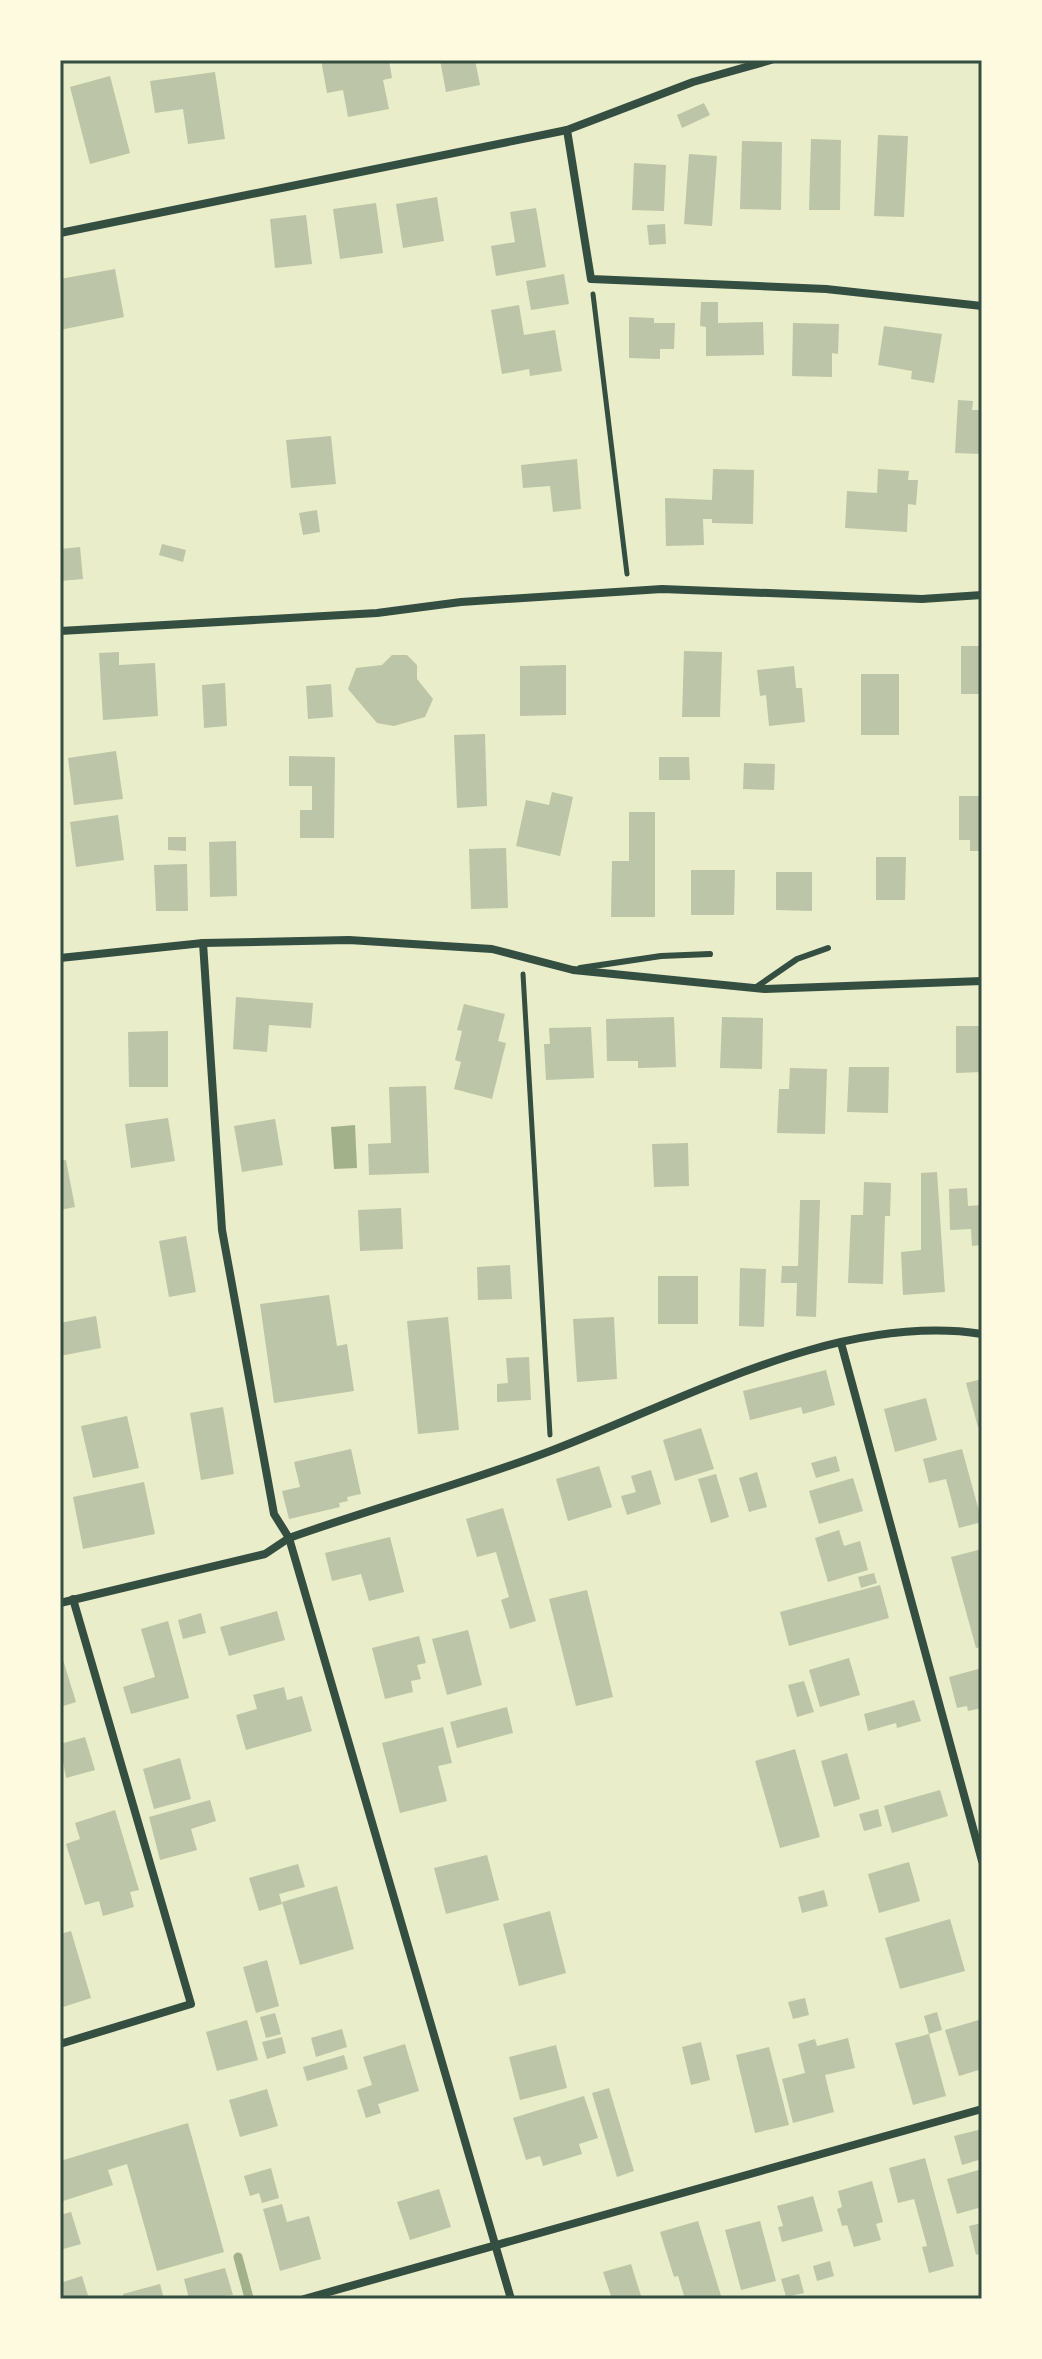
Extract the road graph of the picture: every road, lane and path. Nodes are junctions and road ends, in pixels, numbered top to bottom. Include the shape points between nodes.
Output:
1 (771, 60) edge
2 (567, 130) junction
3 (60, 233) edge
4 (591, 279) junction
5 (982, 306) edge
6 (629, 591) junction
7 (982, 595) edge
8 (60, 631) edge
9 (203, 943) junction
10 (828, 948) dead end
11 (710, 954) dead end
12 (522, 957) junction
13 (60, 958) edge
14 (573, 970) junction
15 (982, 981) edge
16 (755, 988) junction
17 (982, 1334) edge
18 (841, 1343) junction
19 (551, 1451) junction
20 (289, 1538) junction
21 (73, 1599) junction
22 (60, 1603) edge
23 (982, 1861) edge
24 (60, 2044) edge
25 (982, 2109) edge
26 (497, 2246) junction
27 (304, 2299) edge
28 (511, 2299) edge

1 - 2 street via 693,82
2 - 3 street
2 - 4 street
4 - 5 street via 826,289
4 - 6 path
6 - 7 street via 922,599
6 - 8 street via 377,613
9 - 12 street via 349,940 492,949
9 - 13 street
9 - 20 street via 222,1230 274,1514
10 - 16 lane via 797,959
11 - 14 lane
12 - 14 street
12 - 19 path
14 - 16 street
15 - 16 street
17 - 18 street via 909,1332
18 - 19 street via 783,1358
18 - 23 street
19 - 20 street
20 - 21 street via 265,1554
20 - 26 street
21 - 22 street
21 - 24 street via 191,2004
25 - 26 street
26 - 27 street
26 - 28 street

